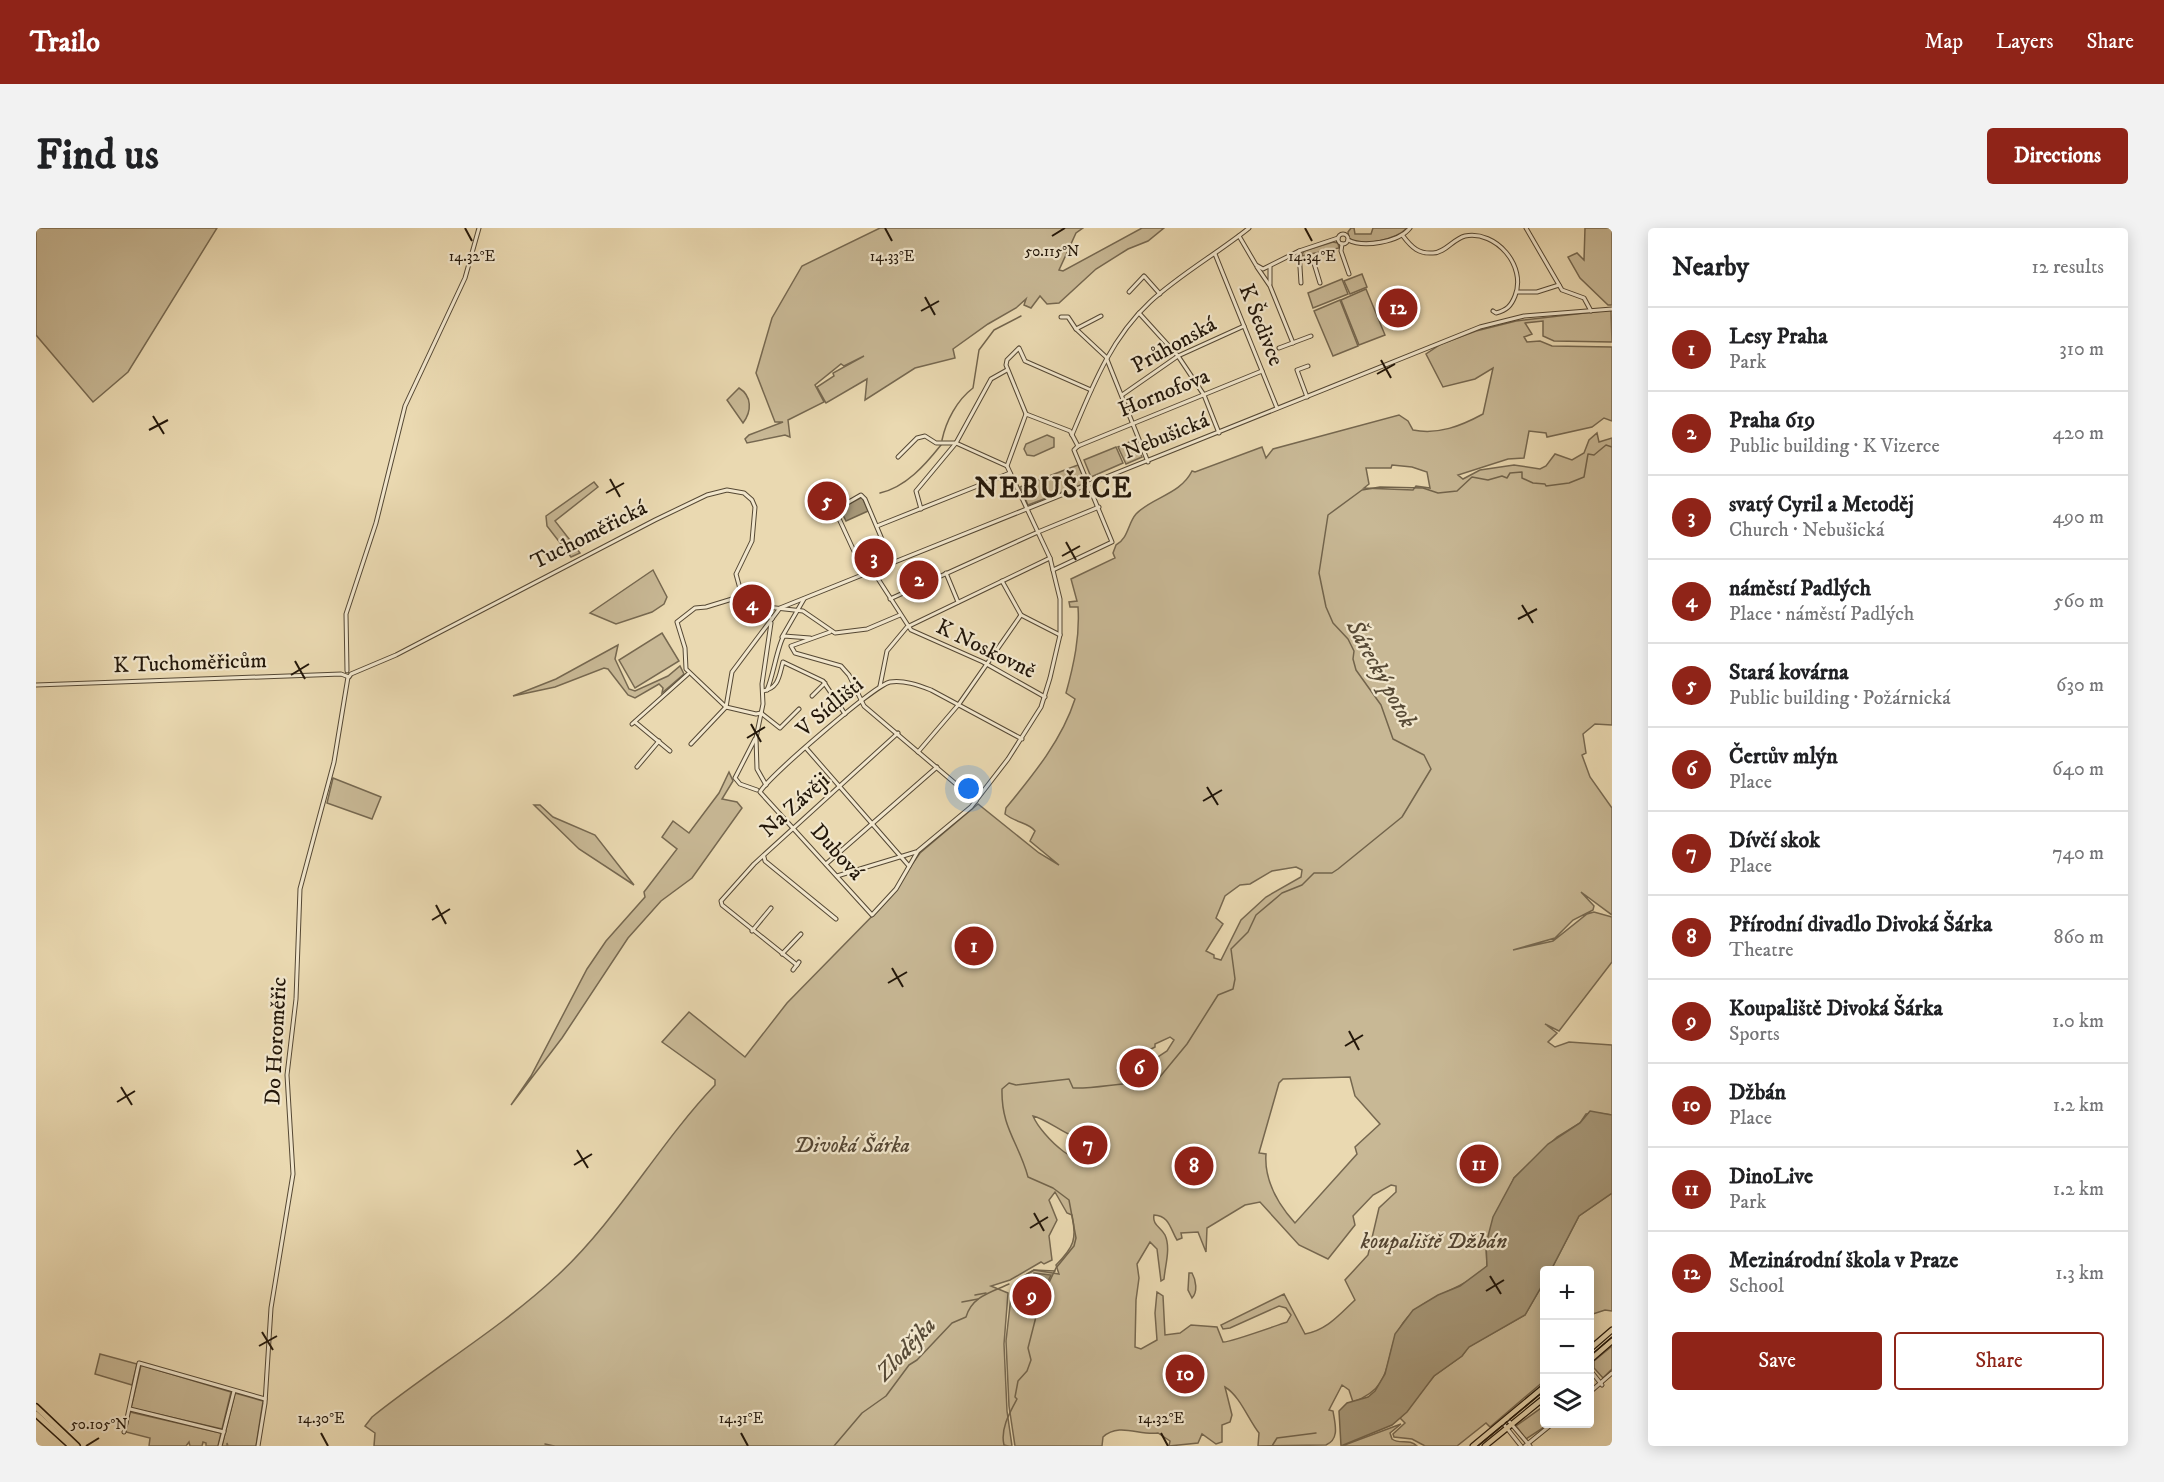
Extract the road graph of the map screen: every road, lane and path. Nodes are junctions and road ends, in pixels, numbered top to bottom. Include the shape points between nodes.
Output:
1 (479, 228) edge
2 (1249, 228) edge
3 (1349, 228) edge
4 (1410, 228) edge
5 (1526, 228) edge
6 (1344, 234) junction
7 (1239, 236) junction
8 (1403, 236) junction
9 (1338, 238) junction
10 (1348, 240) junction
11 (1342, 244) junction
12 (1299, 251) junction
13 (1215, 254) junction
14 (1298, 261) junction
15 (1256, 266) junction
16 (1270, 267) junction
17 (1349, 274) dead end
18 (1301, 283) dead end
19 (1320, 283) dead end
20 (1559, 285) junction
21 (1270, 286) junction
22 (1129, 292) dead end
23 (1517, 292) junction
24 (1160, 294) junction
25 (1612, 309) edge
26 (1493, 311) dead end
27 (1591, 311) junction
28 (1139, 313) junction
29 (1101, 316) dead end
30 (1061, 317) dead end
31 (1244, 326) junction
32 (1076, 329) junction
33 (1311, 336) dead end
34 (1293, 343) junction
35 (1280, 348) dead end
36 (1178, 356) junction
37 (1107, 357) junction
38 (1308, 366) dead end
39 (1007, 370) junction
40 (1262, 371) junction
41 (1091, 390) junction
42 (1122, 395) junction
43 (1204, 395) junction
44 (1307, 397) junction
45 (1278, 409) junction
46 (1026, 414) junction
47 (1133, 423) junction
48 (1219, 433) junction
49 (1072, 435) junction
50 (956, 443) junction
51 (1078, 446) junction
52 (898, 457) dead end
53 (1148, 462) junction
54 (1007, 466) junction
55 (1010, 473) junction
56 (1089, 485) junction
57 (1099, 507) junction
58 (921, 509) junction
59 (1027, 510) junction
60 (877, 526) junction
61 (1038, 532) junction
62 (884, 545) junction
63 (856, 557) junction
64 (1050, 558) junction
65 (892, 563) junction
66 (1053, 570) junction
67 (873, 571) junction
68 (946, 573) junction
69 (865, 574) junction
70 (1002, 580) junction
71 (742, 596) junction
72 (804, 599) junction
73 (890, 599) junction
74 (958, 602) junction
75 (758, 606) junction
76 (780, 608) junction
77 (798, 610) junction
78 (900, 615) junction
79 (1021, 615) junction
80 (772, 619) junction
81 (907, 627) junction
82 (830, 632) junction
83 (1059, 635) junction
84 (812, 639) junction
85 (780, 641) junction
86 (987, 664) junction
87 (348, 674) junction
88 (688, 674) junction
89 (825, 683) junction
90 (36, 685) edge
91 (880, 686) junction
92 (765, 691) junction
93 (812, 696) dead end
94 (1045, 697) junction
95 (861, 701) junction
96 (959, 704) junction
97 (726, 707) junction
98 (799, 709) dead end
99 (761, 713) junction
100 (845, 714) junction
101 (898, 733) junction
102 (756, 738) junction
103 (1022, 739) junction
104 (658, 741) junction
105 (691, 744) dead end
106 (806, 748) junction
107 (670, 751) dead end
108 (918, 752) junction
109 (638, 767) dead end
110 (937, 767) junction
111 (766, 785) junction
112 (839, 787) junction
113 (757, 790) dead end
114 (976, 801) junction
115 (873, 823) junction
116 (793, 829) junction
117 (918, 851) junction
118 (764, 857) junction
119 (903, 858) junction
120 (826, 864) junction
121 (909, 866) junction
122 (836, 876) junction
123 (771, 908) dead end
124 (836, 920) dead end
125 (752, 931) junction
126 (801, 934) dead end
127 (782, 954) junction
128 (793, 970) dead end
129 (1612, 1330) edge
130 (1612, 1341) edge
131 (1594, 1346) edge
132 (1594, 1357) edge
133 (1612, 1373) edge
134 (1593, 1374) edge
135 (1601, 1384) junction
136 (1594, 1389) edge
137 (234, 1391) junction
138 (1540, 1391) edge
139 (265, 1399) junction
140 (1540, 1402) edge
141 (36, 1407) edge
142 (130, 1409) junction
143 (36, 1413) edge
144 (1505, 1420) junction
145 (1509, 1426) junction
146 (1547, 1428) edge
147 (224, 1431) junction
148 (124, 1432) dead end
149 (1526, 1445) edge
150 (71, 1446) edge
151 (77, 1446) edge
152 (220, 1446) edge
153 (258, 1446) edge
154 (1473, 1446) edge
155 (1485, 1446) edge

1 - 87 street, Do Horoměřic via 465,278 405,406 376,523 346,614
2 - 7 street
3 - 6 street
4 - 8 street
5 - 20 street
6 - 9 street
6 - 10 street
7 - 13 street
7 - 15 street
8 - 10 street via 1361,244
8 - 23 street via 1416,251 1426,253 1437,253 1465,236 1488,239 1502,247 1512,262
9 - 11 street
9 - 12 street
10 - 11 street
11 - 17 street
12 - 14 street
12 - 16 street
13 - 24 street
13 - 31 street, K Šedivce
14 - 18 street
14 - 19 street via 1312,260
15 - 16 street
15 - 21 street
16 - 21 street
20 - 23 street via 1537,292
20 - 27 street via 1562,290 1584,298
21 - 34 street
22 - 24 street via 1144,276
23 - 26 street via 1509,307
24 - 28 street
25 - 27 street, Nebušická
27 - 44 street, Nebušická via 1524,316 1480,327
28 - 36 street
28 - 37 street
29 - 32 street
30 - 32 street via 1068,317
31 - 36 street, Průhonská
31 - 40 street, K Šedivce
32 - 37 street
33 - 34 street
34 - 35 street
36 - 42 street, Průhonská
36 - 43 street
37 - 41 street
37 - 42 street
38 - 44 street via 1297,370
39 - 41 street via 1007,360 1016,349 1025,362
39 - 46 street
39 - 50 street via 991,379
40 - 43 street, Hornofova
40 - 45 street, K Šedivce
41 - 49 street
42 - 47 street
43 - 47 street, Hornofova
43 - 48 street
44 - 45 street, Nebušická
45 - 48 street, Nebušická
46 - 49 street via 1069,430
46 - 54 street
47 - 51 street, Hornofova
47 - 53 street
48 - 53 street, Nebušická
49 - 51 street
50 - 52 street via 936,443 925,436 917,438
50 - 54 street
50 - 58 street via 916,491
51 - 56 street via 1074,450
53 - 56 street, Nebušická
54 - 55 street
55 - 58 street
55 - 59 street
56 - 57 street
56 - 59 street, Nebušická
57 - 61 street
57 - 66 street via 1112,542
58 - 60 street
59 - 61 street
59 - 65 street, Nebušická
60 - 62 street
60 - 63 street via 862,495 836,508
61 - 64 street
61 - 68 street
62 - 63 street
62 - 65 street
63 - 69 street
64 - 66 street
64 - 70 street
65 - 67 street, Nebušická
66 - 83 street via 1060,599
67 - 69 street, Nebušická
67 - 73 street, K Noskovně
68 - 73 street
68 - 74 street
69 - 72 street, Nebušická
70 - 74 street
70 - 79 street
71 - 75 street
71 - 87 street, Tuchoměřická via 736,574 752,541 755,507 744,493 721,491 635,529 396,655
71 - 88 street via 695,608 677,622
72 - 76 street, Nebušická
72 - 77 street
73 - 78 street, K Noskovně
74 - 81 street
75 - 76 street
75 - 80 street
76 - 77 street
76 - 80 street
77 - 82 street via 819,620
77 - 85 street
78 - 81 street, K Noskovně
78 - 82 street via 867,629
79 - 83 street
79 - 86 street
80 - 92 street via 765,654
80 - 97 street via 732,672
81 - 86 street, K Noskovně
81 - 91 street via 887,651
82 - 84 street
83 - 94 street
84 - 85 street via 784,636
84 - 95 street via 791,646 795,653 841,666
85 - 92 street
86 - 94 street, K Noskovně
86 - 96 street
87 - 90 street, K Tuchoměřicům
87 - 139 street, Do Horoměřic via 334,762 300,889 296,999 287,1075 293,1174 271,1308
88 - 97 street
88 - 104 street via 633,723
89 - 92 street via 783,662 777,684
89 - 93 street
89 - 100 street
91 - 95 street, V Sídlišti
91 - 96 street, V Sídlišti via 916,684
92 - 99 street
94 - 103 street
95 - 100 street, V Sídlišti
95 - 101 street
96 - 103 street, V Sídlišti
96 - 108 street
97 - 99 street
97 - 105 street
98 - 99 street via 780,728
99 - 102 street
100 - 106 street, V Sídlišti
101 - 108 street
101 - 112 street, Na Závěji
102 - 111 street via 758,769
102 - 113 street via 735,778
103 - 114 street
104 - 107 street
104 - 109 street
106 - 111 street, V Sídlišti
106 - 112 street
108 - 110 street
110 - 114 street
110 - 115 street
111 - 116 street, Dubová via 761,793
112 - 115 street
112 - 116 street, Na Závěji
114 - 117 street
115 - 119 street
115 - 120 street
116 - 118 street, Na Závěji
116 - 120 street, Dubová
117 - 119 street
117 - 121 street
118 - 124 street
118 - 125 street, Na Závěji via 722,901
119 - 121 street
119 - 122 street
120 - 122 street, Dubová
121 - 122 street, Dubová via 896,889 872,915
123 - 125 street
125 - 127 street
126 - 127 street
127 - 128 street via 798,963
129 - 131 main road
130 - 132 main road
133 - 135 street
134 - 135 street
135 - 136 street
137 - 139 street
137 - 142 street via 139,1363
137 - 147 street
138 - 144 main road
139 - 153 street, Do Horoměřic
140 - 145 main road
141 - 151 highway
142 - 147 street
142 - 148 street
143 - 150 highway
144 - 145 street
144 - 154 main road
145 - 149 street
145 - 149 street
145 - 155 main road
146 - 149 street
147 - 152 street

